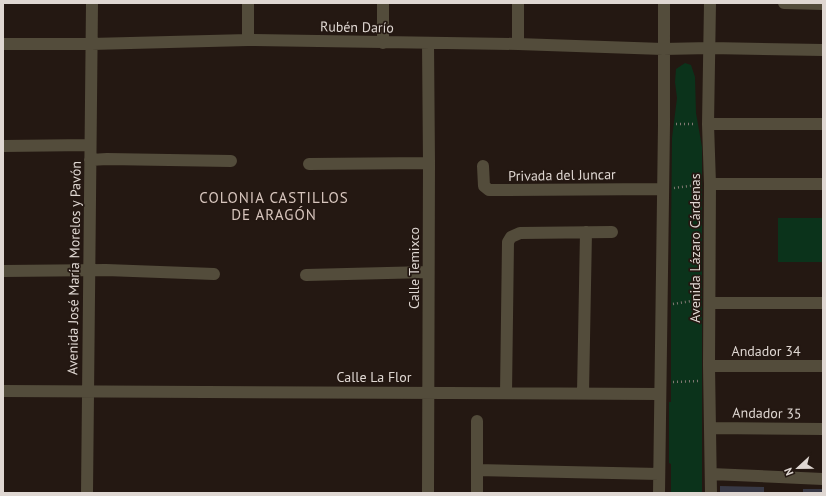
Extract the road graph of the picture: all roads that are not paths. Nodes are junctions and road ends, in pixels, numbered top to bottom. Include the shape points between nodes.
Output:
1 (92, 3) edge
2 (248, 3) edge
3 (383, 3) edge
4 (518, 3) edge
5 (664, 3) edge
6 (710, 3) edge
7 (784, 3) edge
8 (823, 4) edge
9 (248, 40) junction
10 (383, 43) junction
11 (428, 43) junction
12 (3, 44) edge
13 (91, 44) junction
14 (518, 44) junction
15 (710, 48) junction
16 (663, 49) junction
17 (823, 50) edge
18 (708, 124) junction
19 (823, 124) edge
20 (90, 145) junction
21 (3, 146) edge
22 (90, 160) junction
23 (230, 161) dead end
24 (429, 163) junction
25 (310, 164) dead end
26 (483, 166) dead end
27 (710, 184) junction
28 (823, 184) edge
29 (662, 189) junction
30 (586, 232) junction
31 (612, 232) dead end
32 (89, 270) junction
33 (3, 271) edge
34 (428, 272) junction
35 (214, 274) dead end
36 (306, 275) dead end
37 (710, 301) junction
38 (823, 303) edge
39 (709, 366) junction
40 (823, 366) edge
41 (660, 388) junction
42 (3, 391) edge
43 (88, 391) junction
44 (429, 393) junction
45 (506, 393) junction
46 (583, 393) junction
47 (477, 421) dead end
48 (710, 428) junction
49 (823, 429) edge
50 (477, 470) junction
51 (659, 474) junction
52 (711, 474) junction
53 (823, 479) edge
54 (87, 493) edge
55 (428, 493) edge
56 (477, 493) edge
57 (659, 493) edge
58 (711, 493) edge

1 - 13 street, Avenida José María Morelos y Pavón
2 - 9 street
3 - 10 street
4 - 14 street
5 - 16 street
6 - 15 street, Avenida Lázaro Cárdenas
7 - 8 street
9 - 10 street, Rubén Darío
9 - 13 street, Rubén Darío
10 - 11 street, Rubén Darío
11 - 14 street, Rubén Darío
11 - 24 street, Calle Temixco
12 - 13 street, Rubén Darío
13 - 20 street, Avenida José María Morelos y Pavón
14 - 16 street, Rubén Darío
15 - 16 street, Rubén Darío
15 - 17 street, Rubén Darío
15 - 18 street, Avenida Lázaro Cárdenas
16 - 29 street
18 - 19 street
18 - 27 street, Avenida Lázaro Cárdenas
20 - 21 street
20 - 22 street, Avenida José María Morelos y Pavón
22 - 23 street via 107,158
22 - 32 street, Avenida José María Morelos y Pavón
24 - 25 street
24 - 34 street, Calle Temixco
26 - 29 street, Privada del Juncar via 484,186 489,190
27 - 28 street
27 - 37 street, Avenida Lázaro Cárdenas
29 - 41 street
30 - 31 street
30 - 45 street via 520,233 508,242
30 - 46 street
32 - 33 street
32 - 35 street
32 - 43 street, Avenida José María Morelos y Pavón
34 - 36 street
34 - 44 street, Calle Temixco
37 - 38 street
37 - 39 street, Avenida Lázaro Cárdenas
39 - 40 street, Andador 34
39 - 48 street, Avenida Lázaro Cárdenas
41 - 46 street, Calle La Flor
41 - 51 street
42 - 43 street, Calle La Flor
43 - 44 street, Calle La Flor
43 - 54 street, Avenida José María Morelos y Pavón
44 - 45 street, Calle La Flor
44 - 55 street, Calle Temixco
45 - 46 street, Calle La Flor
47 - 50 street
48 - 49 street, Andador 35
48 - 52 street, Avenida Lázaro Cárdenas
50 - 51 street
50 - 56 street
51 - 57 street
52 - 53 street
52 - 58 street, Avenida Lázaro Cárdenas

